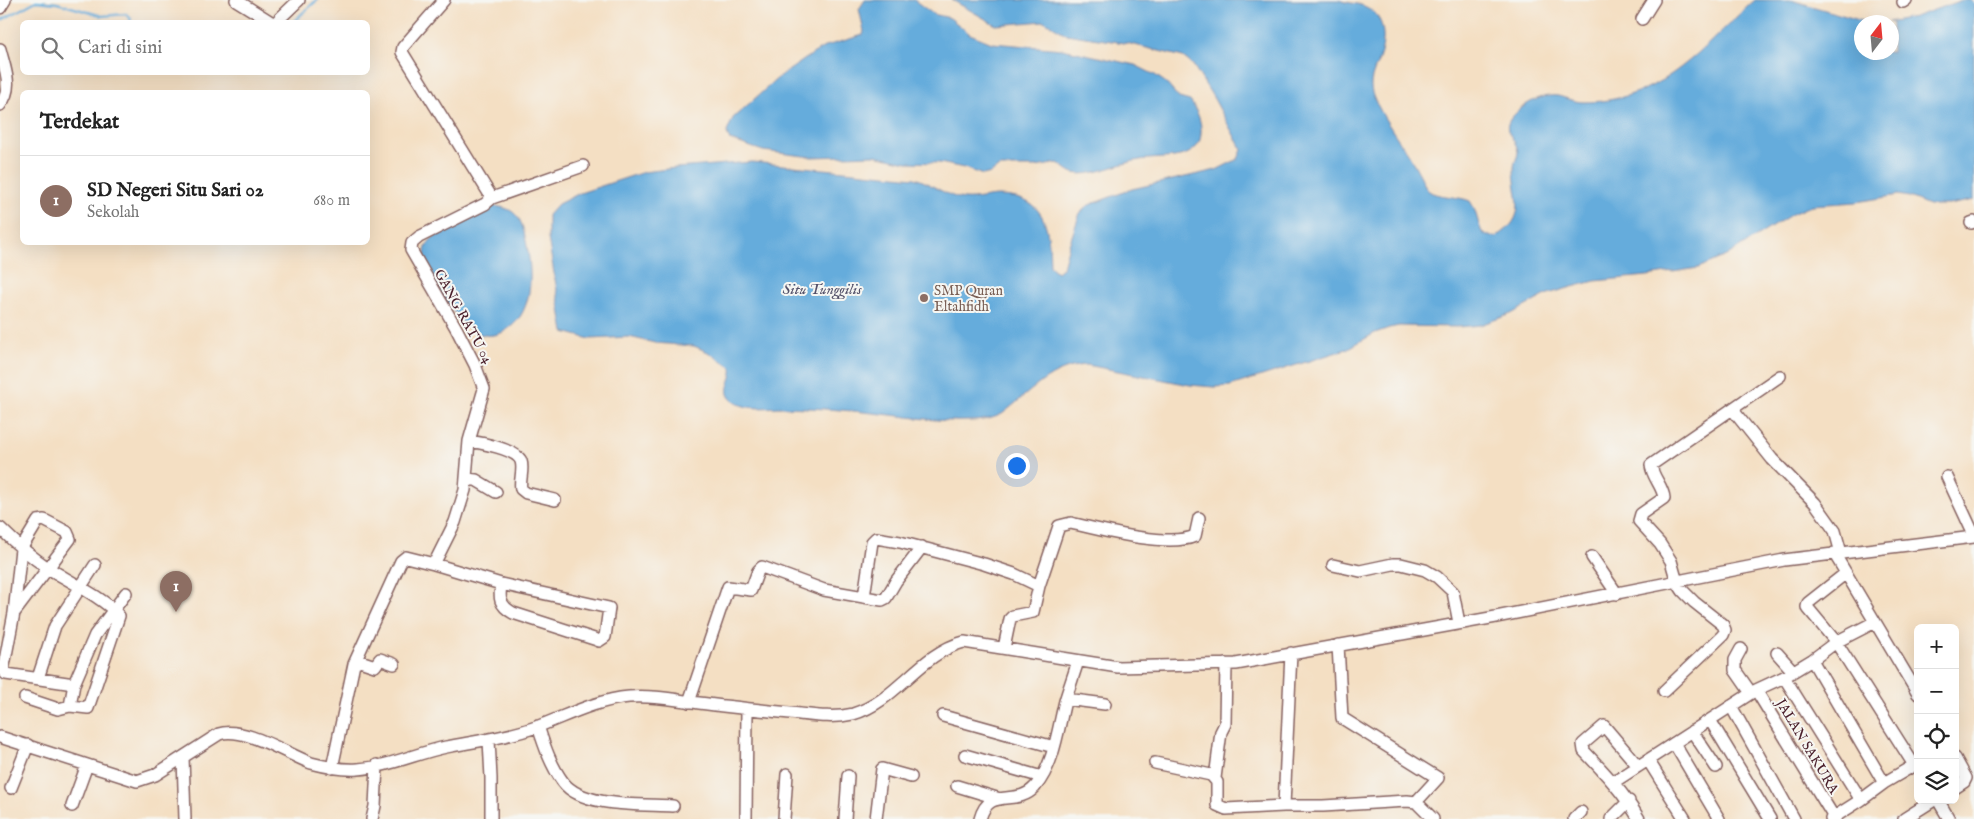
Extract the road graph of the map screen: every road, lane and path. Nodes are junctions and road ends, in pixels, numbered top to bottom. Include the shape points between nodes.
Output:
1 (6, 0) edge
2 (236, 0) edge
3 (299, 0) edge
4 (444, 0) edge
5 (1654, 0) edge
6 (0, 8) edge
7 (1642, 19) dead end
8 (268, 20) edge
9 (278, 20) edge
10 (0, 49) edge
11 (0, 105) edge
12 (584, 166) dead end
13 (492, 198) junction
14 (1780, 376) dead end
15 (1732, 409) junction
16 (469, 441) junction
17 (1946, 477) dead end
18 (467, 478) junction
19 (496, 492) dead end
20 (555, 500) dead end
21 (1199, 518) dead end
22 (0, 528) edge
23 (1974, 536) edge
24 (922, 547) junction
25 (21, 549) junction
26 (1837, 553) junction
27 (1592, 557) dead end
28 (434, 564) junction
29 (95, 565) dead end
30 (1333, 565) dead end
31 (48, 567) junction
32 (1846, 573) junction
33 (1677, 582) junction
34 (501, 584) junction
35 (1039, 586) junction
36 (81, 588) junction
37 (126, 593) dead end
38 (1618, 594) junction
39 (864, 597) junction
40 (114, 611) junction
41 (14, 613) junction
42 (1875, 622) junction
43 (1459, 623) junction
44 (1836, 642) junction
45 (1338, 645) junction
46 (1004, 648) junction
47 (1741, 650) dead end
48 (1291, 653) junction
49 (1777, 653) dead end
50 (1812, 660) junction
51 (1078, 661) junction
52 (354, 664) junction
53 (394, 664) dead end
54 (1226, 664) junction
55 (1788, 674) junction
56 (38, 678) junction
57 (74, 684) junction
58 (1914, 687) edge
59 (1664, 691) dead end
60 (1754, 692) junction
61 (25, 698) dead end
62 (1066, 699) junction
63 (689, 702) junction
64 (1105, 704) dead end
65 (70, 706) junction
66 (1731, 706) junction
67 (747, 709) junction
68 (943, 716) dead end
69 (1710, 720) junction
70 (538, 726) junction
71 (1692, 731) junction
72 (0, 737) edge
73 (489, 740) junction
74 (1674, 743) junction
75 (28, 744) junction
76 (1054, 747) junction
77 (965, 755) dead end
78 (183, 757) junction
79 (1648, 760) junction
80 (1914, 761) edge
81 (1155, 763) dead end
82 (87, 765) junction
83 (377, 765) junction
84 (1914, 765) edge
85 (1959, 765) edge
86 (1638, 766) junction
87 (1716, 767) dead end
88 (332, 768) junction
89 (787, 774) dead end
90 (848, 776) dead end
91 (911, 777) dead end
92 (1042, 777) junction
93 (1214, 778) junction
94 (1614, 782) junction
95 (1884, 783) junction
96 (1959, 785) edge
97 (957, 786) dead end
98 (11, 788) dead end
99 (1001, 799) junction
100 (1861, 800) junction
101 (1629, 801) junction
102 (1416, 802) junction
103 (1928, 804) edge
104 (1940, 804) edge
105 (72, 806) dead end
106 (673, 806) dead end
107 (1284, 806) junction
108 (1833, 818) edge
109 (185, 819) edge
110 (372, 819) edge
111 (491, 819) edge
112 (746, 819) edge
113 (784, 819) edge
114 (844, 819) edge
115 (876, 819) edge
116 (980, 819) edge
117 (1433, 819) edge
118 (1611, 819) edge
119 (1639, 819) edge
120 (1685, 819) edge
121 (1719, 819) edge
122 (1770, 819) edge
123 (1794, 819) edge
124 (1904, 819) edge
125 (1949, 819) edge

1 - 6 street
2 - 8 street
3 - 9 street
4 - 13 street via 402,52
5 - 7 street
10 - 11 street via 9,86
12 - 13 street
13 - 16 street, GANG RATU 04 via 419,237 411,247 456,328 484,388
14 - 15 street
15 - 26 street via 1772,459 1815,503 1835,531
15 - 33 street via 1651,465 1664,498 1641,514 1639,521 1671,561
16 - 18 street, GANG RATU 04
16 - 20 street via 515,454 520,458 521,489
17 - 23 street
18 - 19 street
18 - 28 street, GANG RATU 04 via 455,522
21 - 35 street via 1195,536 1179,540 1143,537 1071,523 1059,526
22 - 25 street
23 - 26 street
24 - 35 street via 1014,574
24 - 39 street via 886,598
24 - 39 street via 878,538 873,540
25 - 31 street
25 - 31 street via 41,520 67,532 69,542
25 - 41 street
26 - 32 street
26 - 33 street via 1784,560
27 - 38 street
28 - 34 street
28 - 52 street via 403,558
29 - 36 street
30 - 43 street via 1360,571 1401,564 1425,570 1453,592
31 - 36 street
31 - 41 street
32 - 42 street
32 - 44 street via 1808,605
33 - 38 street
33 - 59 street via 1725,630
34 - 34 street via 609,608 605,637 594,640 513,613 502,606 499,599
35 - 46 street via 1032,612 1010,619
36 - 40 street
36 - 56 street via 55,626
37 - 40 street
38 - 43 street
39 - 63 street via 824,590 762,567 751,590 728,587
40 - 57 street via 95,635
40 - 65 street via 120,616 90,706
41 - 56 street via 3,672
42 - 44 street
42 - 58 street
43 - 45 street
44 - 50 street
44 - 80 street
45 - 48 street
45 - 102 street via 1342,718 1438,778
46 - 51 street
46 - 67 street via 964,642 948,647 869,709 851,714 827,717
47 - 60 street, JALAN SAKURA via 1735,660 1736,670
48 - 54 street
48 - 107 street
49 - 55 street
50 - 55 street
50 - 95 street
51 - 54 street via 1118,667
51 - 62 street
52 - 53 street via 360,661 376,666 380,659
52 - 88 street
54 - 93 street via 1225,724
55 - 60 street
55 - 100 street
56 - 57 street
57 - 65 street
60 - 66 street
60 - 108 street, JALAN SAKURA
61 - 65 street via 58,709
62 - 64 street
62 - 76 street
63 - 67 street
63 - 70 street via 630,697 577,710
66 - 69 street
66 - 123 street
67 - 112 street
68 - 76 street
69 - 71 street
69 - 122 street
70 - 73 street
70 - 106 street via 547,752 564,783 573,791 597,801
71 - 74 street
71 - 87 street
72 - 75 street
73 - 83 street
73 - 111 street
74 - 79 street
74 - 121 street
75 - 82 street
75 - 98 street
76 - 92 street
77 - 92 street
78 - 82 street via 155,775 137,781
78 - 88 street via 227,731 264,741 310,762
78 - 109 street
79 - 86 street
79 - 120 street
81 - 93 street
82 - 105 street
83 - 88 street via 358,769
83 - 110 street
84 - 95 street
85 - 96 street via 1966,778
86 - 94 street
86 - 94 street via 1602,726 1583,744 1582,749
89 - 113 street
90 - 114 street
91 - 115 street via 882,769
92 - 99 street via 1026,793
93 - 107 street via 1217,782 1216,801 1221,808
94 - 101 street
95 - 100 street
97 - 99 street
99 - 116 street via 985,805
100 - 108 street
101 - 118 street
101 - 119 street
102 - 107 street
102 - 117 street
103 - 124 street
104 - 125 street

